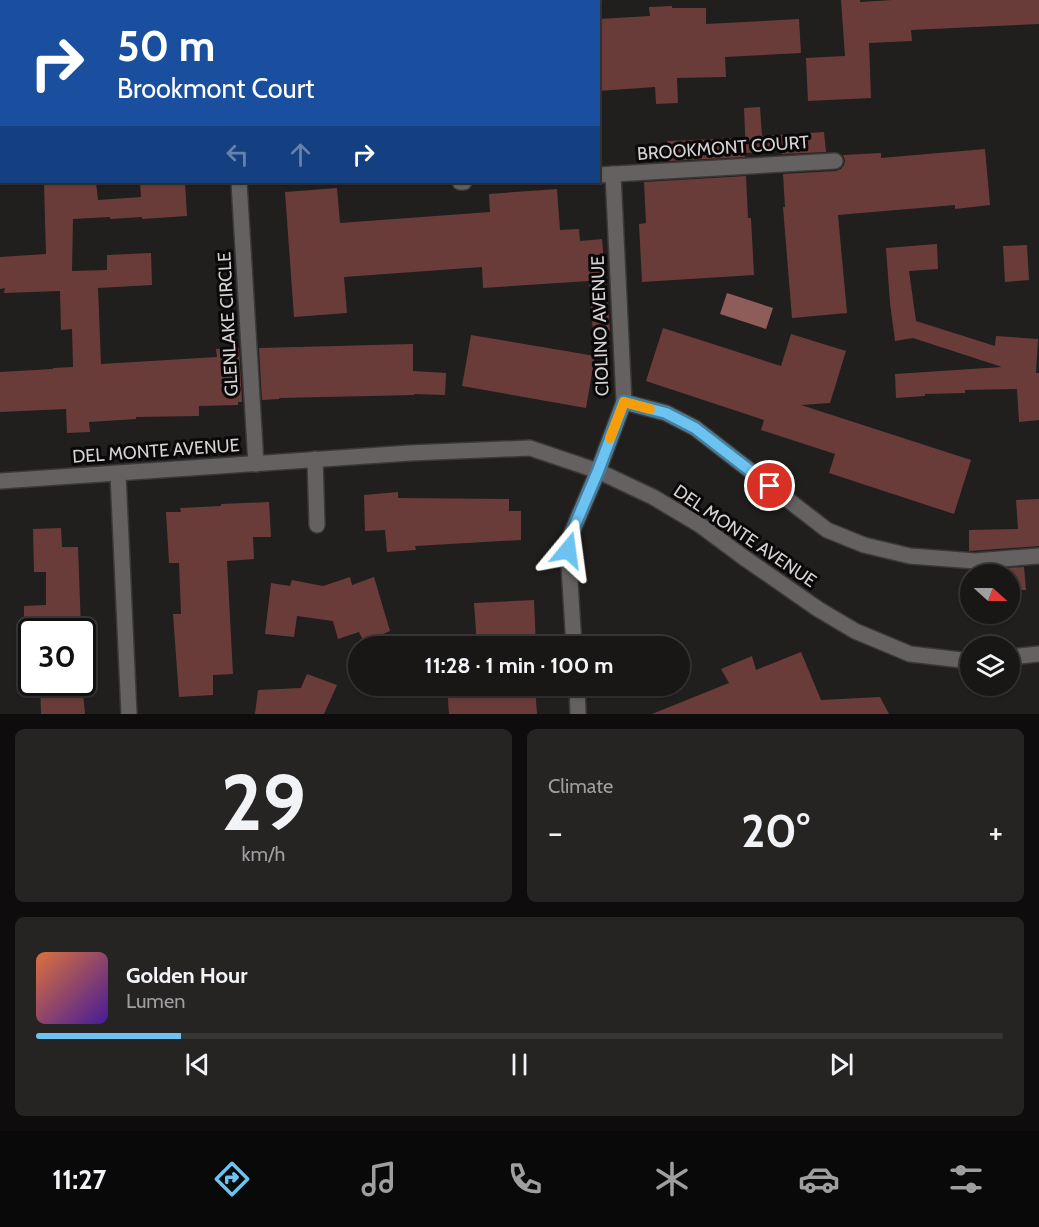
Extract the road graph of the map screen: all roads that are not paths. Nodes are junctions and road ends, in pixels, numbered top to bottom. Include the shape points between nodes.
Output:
1 (835, 161) dead end
2 (606, 175) edge
3 (239, 183) edge
4 (624, 402) junction
5 (315, 459) junction
6 (256, 464) junction
7 (598, 471) junction
8 (118, 474) junction
9 (0, 481) edge
10 (317, 525) dead end
11 (1039, 556) edge
12 (573, 636) edge
13 (1039, 654) edge
14 (1020, 656) edge
15 (960, 660) edge
16 (577, 696) edge
17 (129, 714) edge
18 (578, 714) edge

1 - 2 street, BROOKMONT COURT
2 - 4 street, CIOLINO AVENUE
3 - 6 street, GLENLAKE CIRCLE
4 - 7 street, CIOLINO AVENUE
4 - 11 street via 666,413 695,428 827,530 864,545 910,556 975,561
5 - 6 street, DEL MONTE AVENUE
5 - 7 street, DEL MONTE AVENUE via 530,448
5 - 10 street
6 - 8 street, DEL MONTE AVENUE
7 - 12 street, CIOLINO AVENUE via 568,550
7 - 15 street, DEL MONTE AVENUE via 700,525 818,609 855,630 910,654
8 - 9 street, DEL MONTE AVENUE
8 - 17 street
13 - 14 street
16 - 18 street

